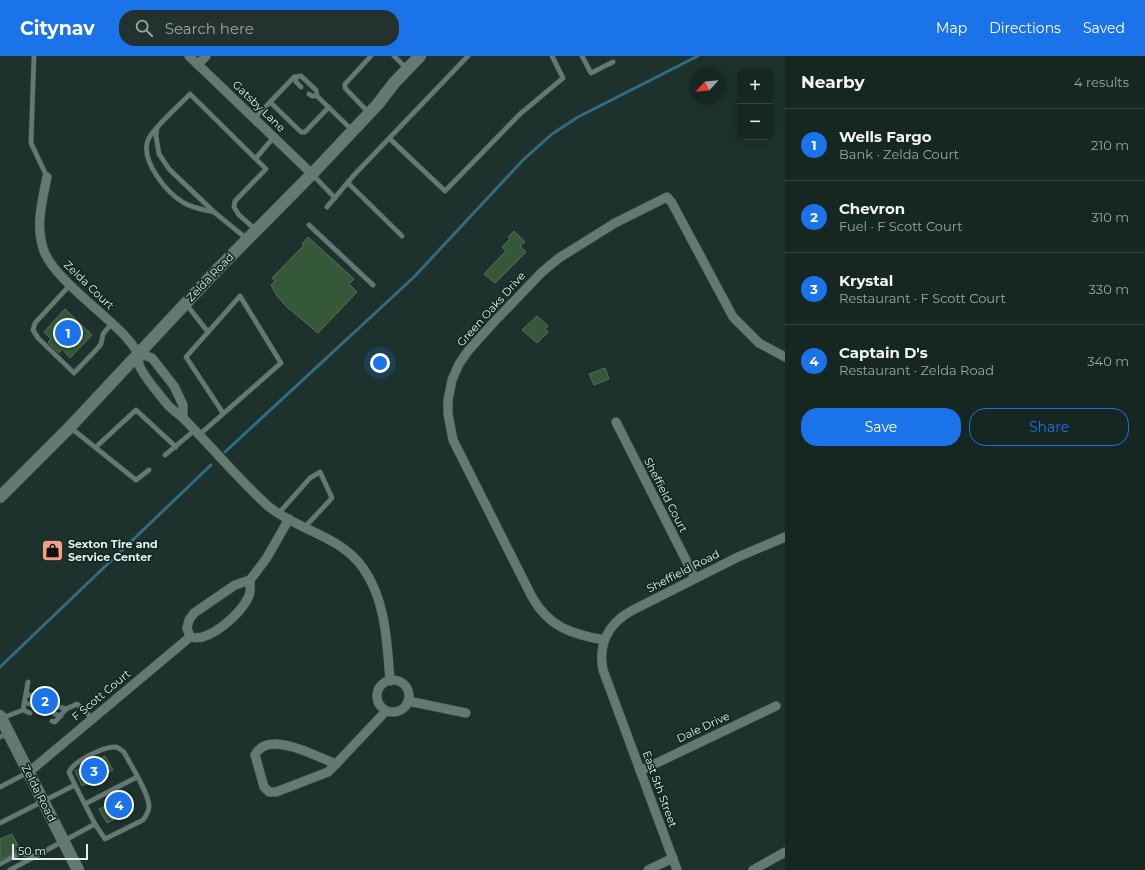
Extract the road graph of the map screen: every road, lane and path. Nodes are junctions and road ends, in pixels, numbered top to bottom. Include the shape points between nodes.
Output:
1 (34, 56) edge
2 (189, 56) edge
3 (206, 56) edge
4 (371, 56) edge
5 (394, 56) edge
6 (420, 56) edge
7 (468, 56) edge
8 (552, 56) edge
9 (582, 56) edge
10 (613, 62) dead end
11 (198, 64) junction
12 (408, 69) junction
13 (296, 77) junction
14 (301, 87) dead end
15 (309, 94) dead end
16 (317, 96) junction
17 (270, 102) junction
18 (329, 107) junction
19 (370, 113) junction
20 (254, 119) junction
21 (158, 128) junction
22 (353, 131) junction
23 (274, 138) junction
24 (390, 139) junction
25 (256, 158) junction
26 (312, 174) junction
27 (47, 177) joint
28 (348, 183) junction
29 (335, 198) junction
30 (327, 207) dead end
31 (214, 212) junction
32 (309, 225) dead end
33 (256, 230) junction
34 (402, 236) dead end
35 (246, 239) junction
36 (70, 284) junction
37 (373, 285) dead end
38 (185, 303) junction
39 (112, 323) junction
40 (208, 332) junction
41 (138, 353) junction
42 (785, 357) edge
43 (223, 413) junction
44 (183, 418) junction
45 (616, 422) dead end
46 (70, 427) junction
47 (197, 433) junction
48 (176, 447) junction
49 (96, 448) junction
50 (165, 455) dead end
51 (149, 470) dead end
52 (0, 497) edge
53 (279, 513) junction
54 (289, 519) junction
55 (304, 528) junction
56 (785, 537) edge
57 (695, 578) junction
58 (250, 580) junction
59 (190, 637) junction
60 (604, 640) junction
61 (390, 681) junction
62 (28, 682) dead end
63 (26, 694) junction
64 (35, 698) dead end
65 (408, 701) junction
66 (24, 702) junction
67 (32, 705) dead end
68 (58, 706) dead end
69 (776, 706) dead end
70 (66, 709) junction
71 (23, 710) junction
72 (386, 710) junction
73 (30, 713) dead end
74 (466, 713) dead end
75 (55, 714) dead end
76 (61, 716) junction
77 (1, 717) edge
78 (92, 718) junction
79 (52, 721) dead end
80 (4, 735) edge
81 (336, 764) junction
82 (640, 770) junction
83 (29, 772) junction
84 (137, 777) junction
85 (75, 785) junction
86 (0, 787) edge
87 (44, 801) junction
88 (85, 804) junction
89 (0, 823) edge
90 (95, 824) junction
91 (64, 840) junction
92 (785, 852) edge
93 (36, 857) junction
94 (672, 858) junction
95 (0, 864) edge
96 (10, 870) edge
97 (78, 870) edge
98 (648, 870) edge
99 (677, 870) edge
100 (752, 870) edge

1 - 27 lane via 31,143
2 - 11 street, Gatsby Lane
3 - 11 street
4 - 19 lane via 345,84 345,88
5 - 12 lane
6 - 12 main road, Zelda Road
7 - 24 lane
8 - 24 lane via 563,78 520,114 445,190
9 - 10 lane via 591,73
11 - 20 street, Gatsby Lane
12 - 19 main road, Zelda Road
13 - 14 lane via 296,82
13 - 16 lane via 301,76 316,90
13 - 17 lane
15 - 16 lane
16 - 18 lane
17 - 18 lane via 301,132 305,132
17 - 20 lane
18 - 22 lane
19 - 22 main road, Zelda Road
20 - 23 street, Gatsby Lane
21 - 25 lane via 190,94
21 - 31 lane via 157,146 163,162
21 - 31 lane via 150,135 147,148 151,165 162,184 194,208
22 - 26 main road, Zelda Road
23 - 25 lane
23 - 26 street, Gatsby Lane
24 - 28 lane
25 - 33 lane via 266,169 235,201 235,210
26 - 29 lane
26 - 33 main road, Zelda Road
27 - 36 street, Zelda Court via 39,222 40,238 54,269
28 - 29 lane
28 - 34 lane
29 - 30 lane
31 - 35 lane
32 - 37 lane
33 - 35 main road, Zelda Road
35 - 38 main road, Zelda Road
36 - 39 street, Zelda Court
36 - 39 lane via 35,323 33,330 74,373 101,344 103,334
38 - 40 lane
38 - 41 main road, Zelda Road
39 - 41 street, Zelda Court
40 - 43 lane via 186,358
40 - 43 lane via 240,296 281,363
41 - 44 street via 140,367 168,405
41 - 44 street via 152,358 174,386 183,405
41 - 46 main road, Zelda Road
42 - 60 street, Green Oaks Drive via 759,343 733,317 667,197 615,223 559,258 494,322 459,364 452,380 448,400 448,422 453,440 532,596 541,612 559,627
43 - 47 lane
44 - 47 street
45 - 57 street, Sheffield Court
46 - 49 lane
46 - 52 main road, Zelda Road
47 - 48 lane
47 - 53 street
48 - 49 lane via 136,410
48 - 50 lane
49 - 51 lane via 136,480
53 - 54 street
53 - 55 lane via 310,478 320,472 332,498
54 - 55 street
54 - 58 street via 266,559
55 - 61 street via 346,551 367,574 380,608 386,635
56 - 57 street, Sheffield Road
57 - 60 street, Sheffield Road via 621,617 612,625
58 - 59 street via 234,585 194,613 186,628
58 - 59 street via 250,594 240,610 205,638
59 - 78 street, F Scott Court
60 - 82 street, East 5th Street via 603,670
61 - 65 street via 403,684 408,693
61 - 72 street via 383,684 377,693 379,703
62 - 63 lane
63 - 64 lane
63 - 66 lane
65 - 72 street via 400,710
65 - 74 street
66 - 67 lane
66 - 71 lane
68 - 70 lane
69 - 82 street, Dale Drive
70 - 76 lane
70 - 78 lane via 77,704
71 - 73 lane
71 - 77 lane
72 - 81 street
75 - 76 lane
76 - 79 lane via 55,722
77 - 80 main road, Zelda Road
78 - 83 street, F Scott Court
80 - 83 main road, Zelda Road
81 - 81 street via 284,744 265,745 256,755 264,787 272,792 328,772
82 - 94 street, East 5th Street
83 - 86 lane
83 - 87 main road, Zelda Road
84 - 85 lane via 124,752 118,747 111,747 71,768 69,772
84 - 88 lane
84 - 90 lane via 148,799 149,808 143,820 105,839
85 - 87 lane
85 - 88 lane
87 - 89 lane
87 - 91 main road, Zelda Road
88 - 90 lane
90 - 91 lane
91 - 93 lane
91 - 97 main road, Zelda Road
92 - 100 street
93 - 95 lane via 20,853
93 - 96 lane
94 - 98 street
94 - 99 street, East 5th Street

